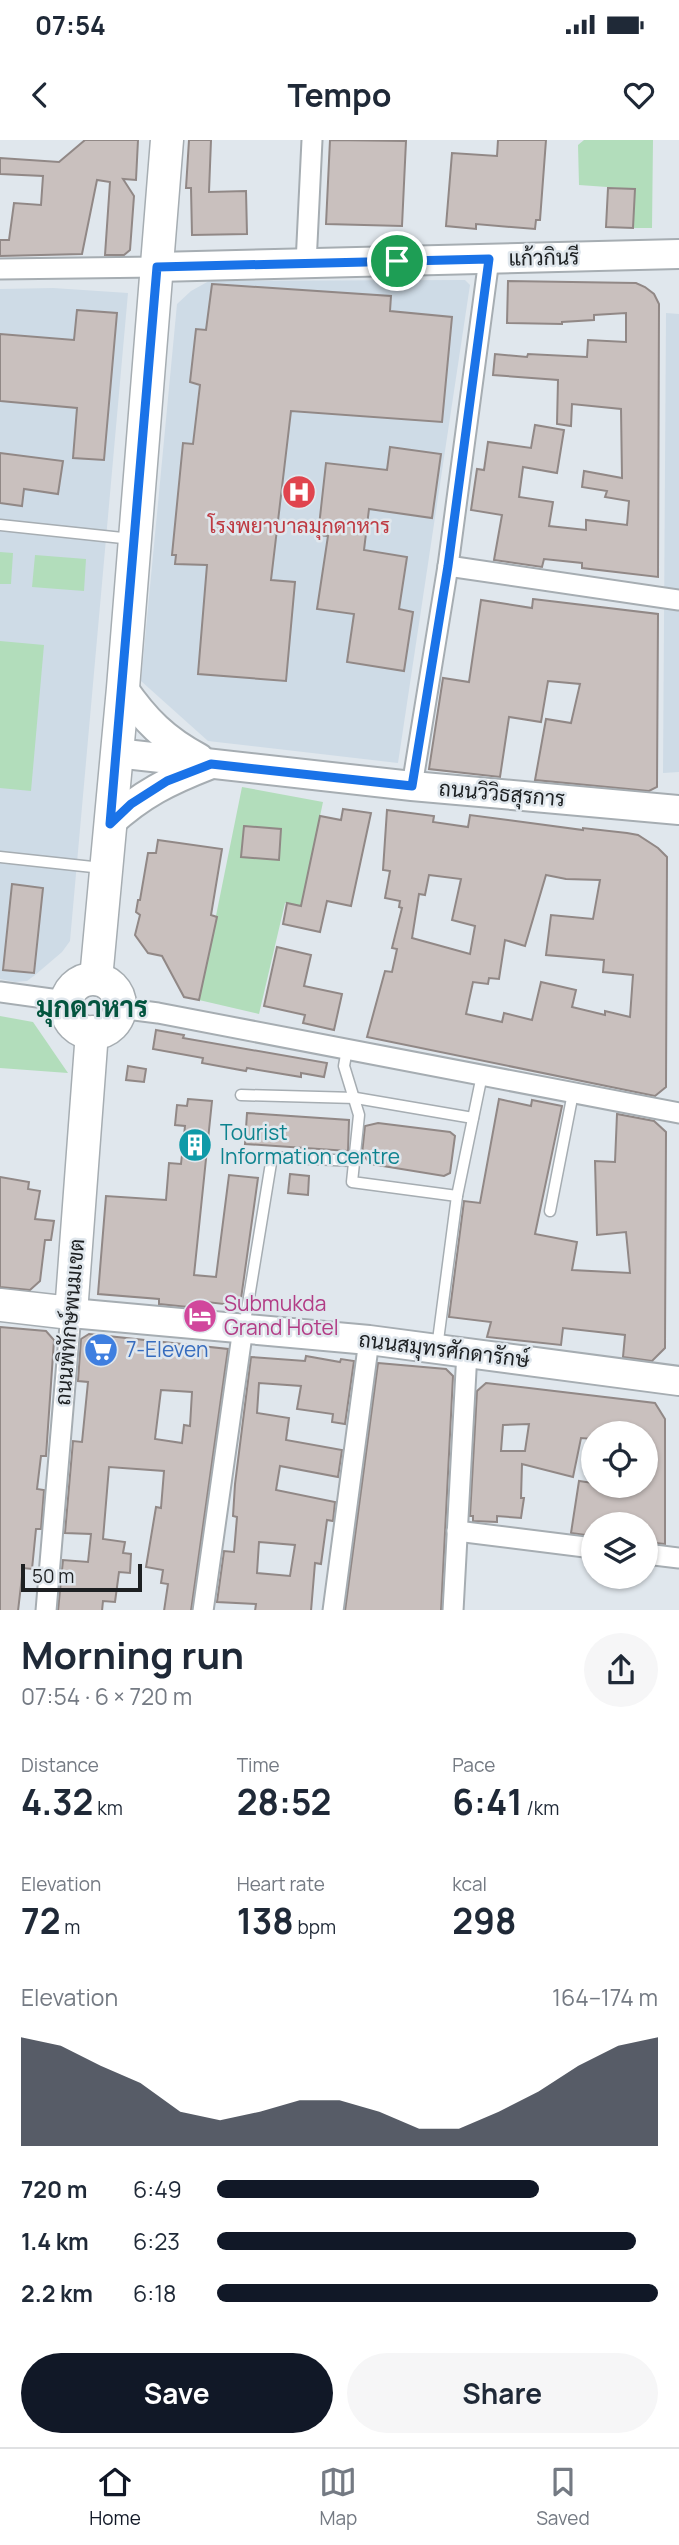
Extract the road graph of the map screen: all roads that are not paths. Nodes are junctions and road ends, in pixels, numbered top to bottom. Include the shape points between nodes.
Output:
1 (167, 140) edge
2 (312, 140) edge
3 (679, 254) edge
4 (489, 259) junction
5 (306, 264) junction
6 (157, 267) junction
7 (0, 269) edge
8 (0, 525) edge
9 (135, 539) junction
10 (448, 566) junction
11 (679, 600) edge
12 (122, 688) junction
13 (116, 753) junction
14 (211, 764) junction
15 (412, 786) junction
16 (679, 808) edge
17 (110, 824) junction
18 (679, 825) edge
19 (0, 857) edge
20 (106, 868) junction
21 (96, 979) junction
22 (0, 992) edge
23 (66, 1001) junction
24 (119, 1007) junction
25 (92, 1032) junction
26 (347, 1049) junction
27 (482, 1076) junction
28 (573, 1093) junction
29 (241, 1095) dead end
30 (356, 1098) junction
31 (679, 1113) edge
32 (474, 1118) junction
33 (354, 1161) junction
34 (457, 1196) junction
35 (550, 1211) dead end
36 (0, 1306) edge
37 (71, 1313) junction
38 (243, 1328) junction
39 (369, 1340) junction
40 (437, 1348) junction
41 (467, 1352) junction
42 (679, 1381) edge
43 (457, 1531) junction
44 (581, 1546) edge
45 (658, 1555) edge
46 (679, 1558) edge
47 (46, 1610) edge
48 (202, 1610) edge
49 (333, 1610) edge
50 (453, 1610) edge

1 - 6 main road
2 - 5 street
3 - 4 street, แก้วกินรี
4 - 5 street, แก้วกินรี
4 - 10 street
5 - 6 street, แก้วกินรี
6 - 7 street
6 - 9 main road
8 - 9 lane
9 - 12 main road
10 - 11 street
10 - 15 street
12 - 13 main road
12 - 14 street via 142,716 176,746
13 - 14 street, ถนนวิวิธสุรการ
13 - 17 main road
14 - 15 street, ถนนวิวิธสุรการ
14 - 17 street via 167,781
15 - 16 street, ถนนวิวิธสุรการ
16 - 18 street
17 - 20 main road
19 - 20 lane
20 - 21 main road
21 - 23 main road via 72,987
21 - 24 main road via 115,991
22 - 23 street
23 - 25 main road via 70,1021
24 - 25 main road via 108,1028
24 - 26 street
25 - 37 main road, ถนนพิทักษ์พนมเขต
26 - 27 street
26 - 30 lane via 344,1066
27 - 28 street
27 - 32 lane
28 - 31 street
28 - 35 lane
29 - 30 lane
30 - 32 lane
30 - 33 lane via 359,1115
32 - 34 lane
33 - 34 lane via 352,1182
33 - 38 lane via 272,1157
34 - 40 lane
36 - 37 main road, ถนนสมุทรศักดารักษ์
37 - 38 street, ถนนสมุทรศักดารักษ์
37 - 47 street, ถนนพิทักษ์พนมเขต
38 - 39 street, ถนนสมุทรศักดารักษ์
38 - 48 street
39 - 40 street, ถนนสมุทรศักดารักษ์
39 - 49 street
40 - 41 street, ถนนสมุทรศักดารักษ์
41 - 42 street, ถนนสมุทรศักดารักษ์
41 - 43 street
43 - 44 street
43 - 50 street
45 - 46 street

